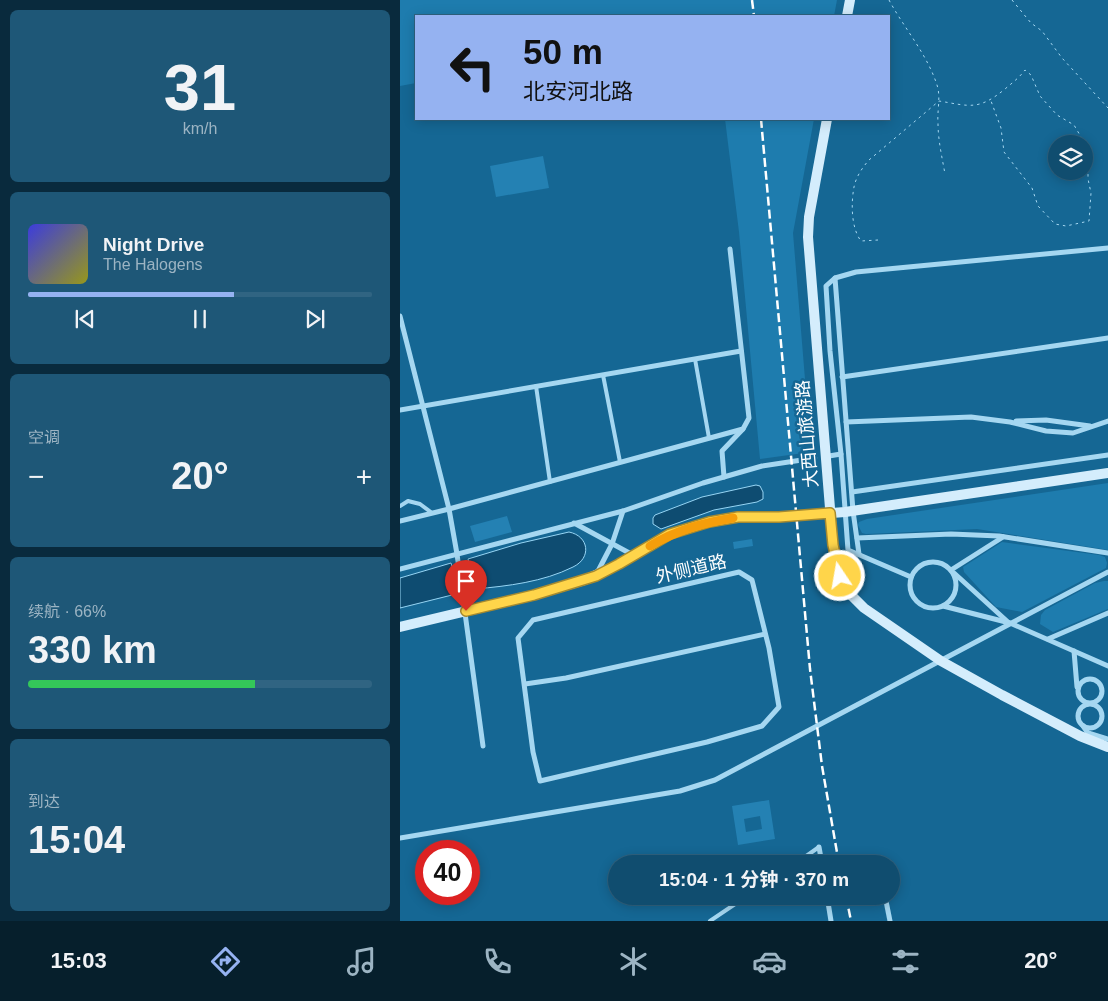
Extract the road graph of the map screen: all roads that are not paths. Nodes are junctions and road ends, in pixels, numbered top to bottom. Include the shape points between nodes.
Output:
1 (850, 0) edge
2 (847, 15) edge
3 (827, 120) edge
4 (1108, 248) edge
5 (730, 249) dead end
6 (835, 278) junction
7 (400, 316) edge
8 (1108, 338) edge
9 (741, 351) junction
10 (694, 359) junction
11 (603, 375) junction
12 (842, 376) junction
13 (536, 386) junction
14 (423, 406) junction
15 (400, 410) edge
16 (1108, 421) edge
17 (846, 422) junction
18 (1010, 422) junction
19 (1093, 427) junction
20 (743, 429) junction
21 (709, 438) junction
22 (841, 454) junction
23 (1108, 455) edge
24 (829, 456) dead end
25 (814, 458) dead end
26 (620, 462) junction
27 (1108, 473) edge
28 (724, 477) junction
29 (550, 482) junction
30 (852, 492) junction
31 (400, 506) edge
32 (449, 510) junction
33 (623, 511) junction
34 (849, 511) junction
35 (432, 513) junction
36 (830, 513) junction
37 (400, 521) edge
38 (574, 523) junction
39 (1003, 537) junction
40 (857, 538) junction
41 (612, 544) junction
42 (1108, 553) edge
43 (458, 554) junction
44 (859, 554) junction
45 (634, 556) junction
46 (400, 569) edge
47 (953, 571) junction
48 (1108, 572) edge
49 (596, 576) junction
50 (911, 577) junction
51 (943, 606) junction
52 (466, 611) junction
53 (1108, 613) edge
54 (1010, 623) junction
55 (400, 627) edge
56 (765, 634) junction
57 (1048, 639) junction
58 (1074, 651) junction
59 (941, 661) junction
60 (1108, 666) edge
61 (525, 684) junction
62 (1078, 691) junction
63 (1090, 704) junction
64 (1081, 723) junction
65 (1108, 739) edge
66 (484, 746) dead end
67 (1108, 747) edge
68 (400, 838) edge
69 (819, 847) joint
70 (808, 855) edge
71 (820, 855) edge
72 (734, 905) edge
73 (828, 905) edge
74 (887, 905) edge
75 (710, 921) edge
76 (831, 921) edge
77 (890, 921) edge

1 - 2 street
3 - 36 street, 大西山旅游路 via 808,237
4 - 6 street via 856,272
5 - 9 street
6 - 12 street
6 - 22 street via 826,286
7 - 14 street
8 - 12 street
9 - 10 street
9 - 20 street via 749,418
10 - 11 street
10 - 21 lane
11 - 13 street
11 - 26 lane
12 - 17 street
13 - 14 street
13 - 29 lane
14 - 15 street
14 - 32 street
16 - 19 street
17 - 18 street via 972,417
17 - 30 street
18 - 19 street via 1046,420
18 - 19 street via 1046,432 1073,433
20 - 21 street
20 - 28 street via 722,451
21 - 26 street
22 - 24 street
22 - 34 street
23 - 30 street
25 - 28 street via 762,466
26 - 29 street
27 - 34 street
28 - 33 street
29 - 32 street
30 - 34 street
31 - 35 lane via 408,501 420,504
32 - 35 street
32 - 43 street
33 - 38 street
33 - 41 street
34 - 36 street
34 - 40 street
34 - 44 street via 848,550
35 - 37 street
36 - 45 street via 738,517 709,522 670,534
36 - 59 street, 大西山旅游路 via 840,576 849,593 864,608
38 - 41 street
38 - 43 street
39 - 40 street via 951,534
39 - 42 street
39 - 47 street
40 - 44 street
41 - 45 street
41 - 49 street
43 - 46 street
43 - 52 street
44 - 50 street
45 - 49 street
47 - 50 street via 942,563 927,562 920,565
47 - 51 street via 957,588 954,596
47 - 54 street
48 - 54 street
49 - 52 street
50 - 51 street via 911,592 920,604 927,608
51 - 54 street
52 - 55 street
52 - 66 street
53 - 57 street
54 - 57 street
54 - 59 street
56 - 61 street
56 - 61 street, 外侧道路 via 752,580 738,572 533,620 518,638
56 - 61 street, 外侧道路 via 780,707 762,726 540,781
57 - 58 street
58 - 60 street
58 - 62 street
59 - 67 street, 大西山旅游路 via 1080,736
59 - 68 street via 715,780 680,791
62 - 63 street via 1080,698
62 - 63 street via 1080,683 1087,679 1099,682 1102,694
63 - 64 street via 1079,711
63 - 64 street via 1100,708 1102,719 1094,727
64 - 65 street via 1088,733
69 - 70 lane
69 - 71 street
72 - 75 lane
73 - 76 street
74 - 77 street

